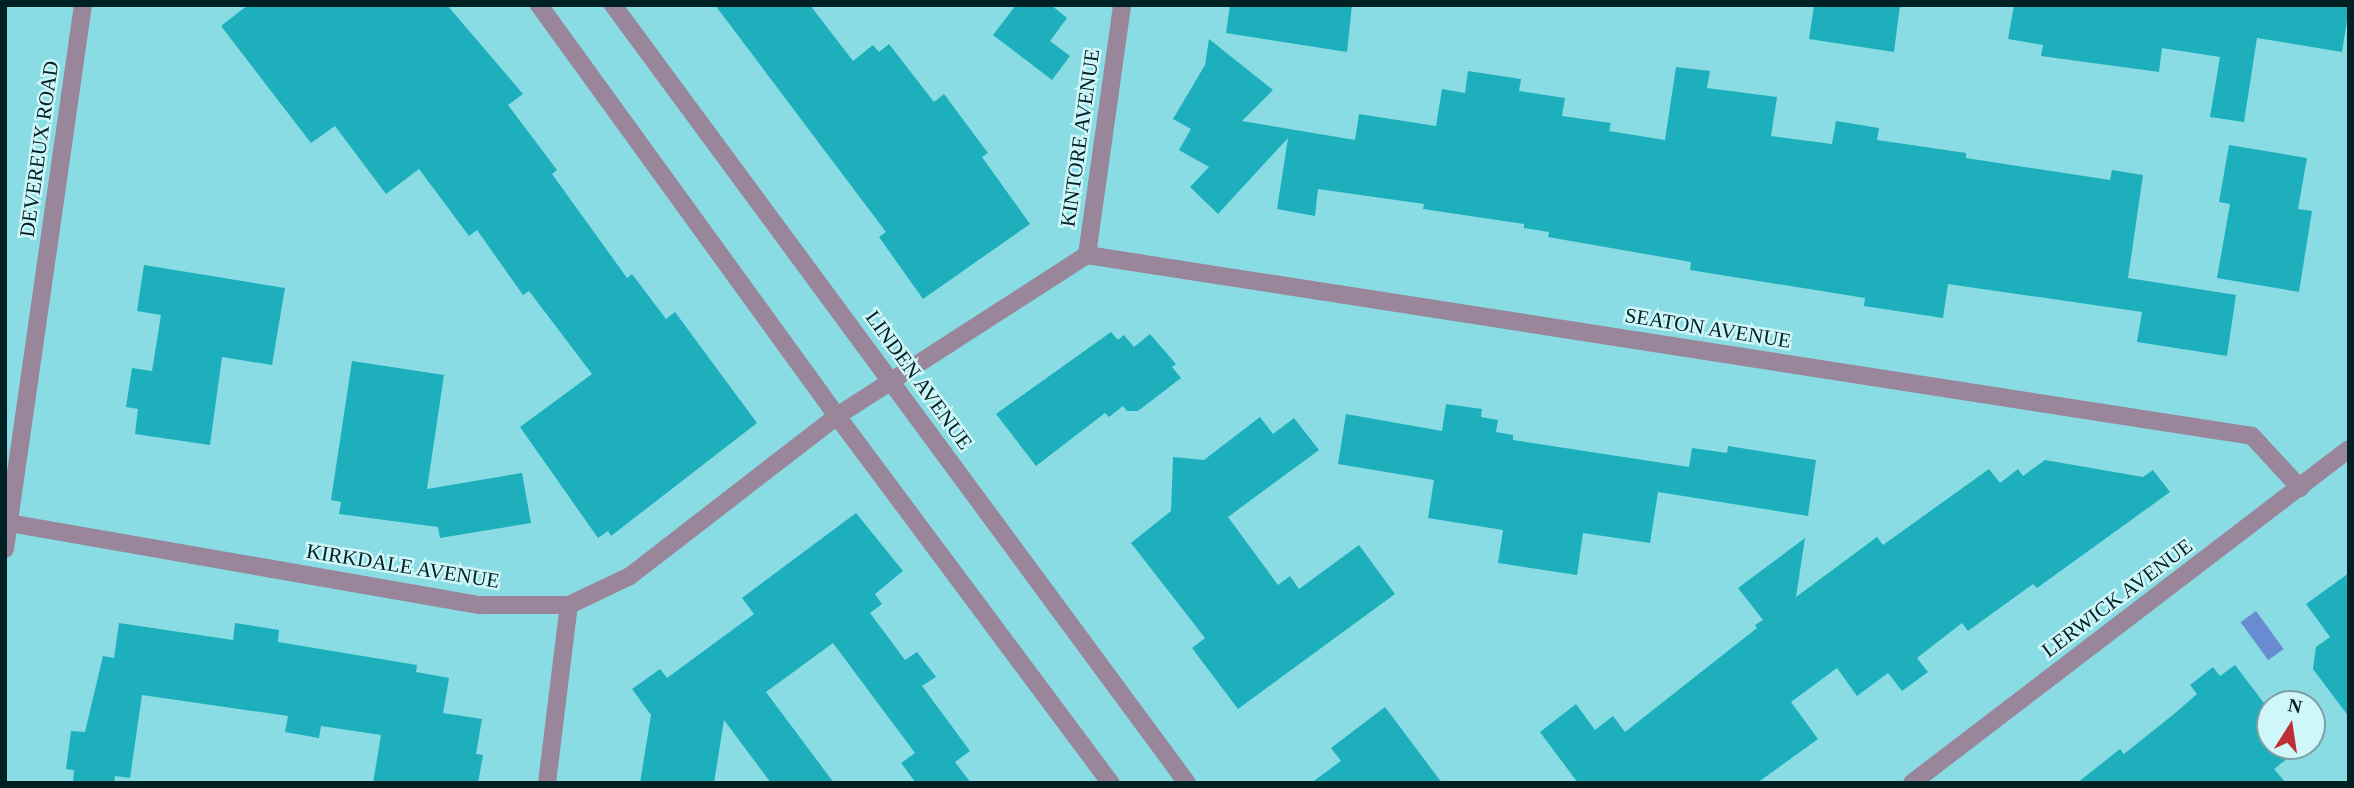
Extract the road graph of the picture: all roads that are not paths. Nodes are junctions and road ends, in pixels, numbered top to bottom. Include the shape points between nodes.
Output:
1 (83, 5) edge
2 (539, 5) edge
3 (613, 5) edge
4 (1122, 5) edge
5 (1087, 255) junction
6 (890, 379) junction
7 (837, 416) junction
8 (2349, 449) edge
9 (2300, 488) junction
10 (9, 523) junction
11 (5, 549) edge
12 (569, 605) junction
13 (547, 783) edge
14 (1111, 783) edge
15 (1187, 783) edge
16 (1912, 783) edge

1 - 10 street, DEVEREUX ROAD
2 - 7 street
3 - 6 street, LINDEN AVENUE
4 - 5 street, KINTORE AVENUE
5 - 6 street, KINTORE AVENUE
5 - 9 street, SEATON AVENUE via 2252,436
6 - 7 street, KIRKDALE AVENUE
6 - 15 street, LINDEN AVENUE
7 - 12 street, KIRKDALE AVENUE via 631,576
7 - 14 street
8 - 9 street, LERWICK AVENUE
9 - 16 street, LERWICK AVENUE
10 - 11 street, DEVEREUX ROAD
10 - 12 street, KIRKDALE AVENUE via 481,605
12 - 13 street

